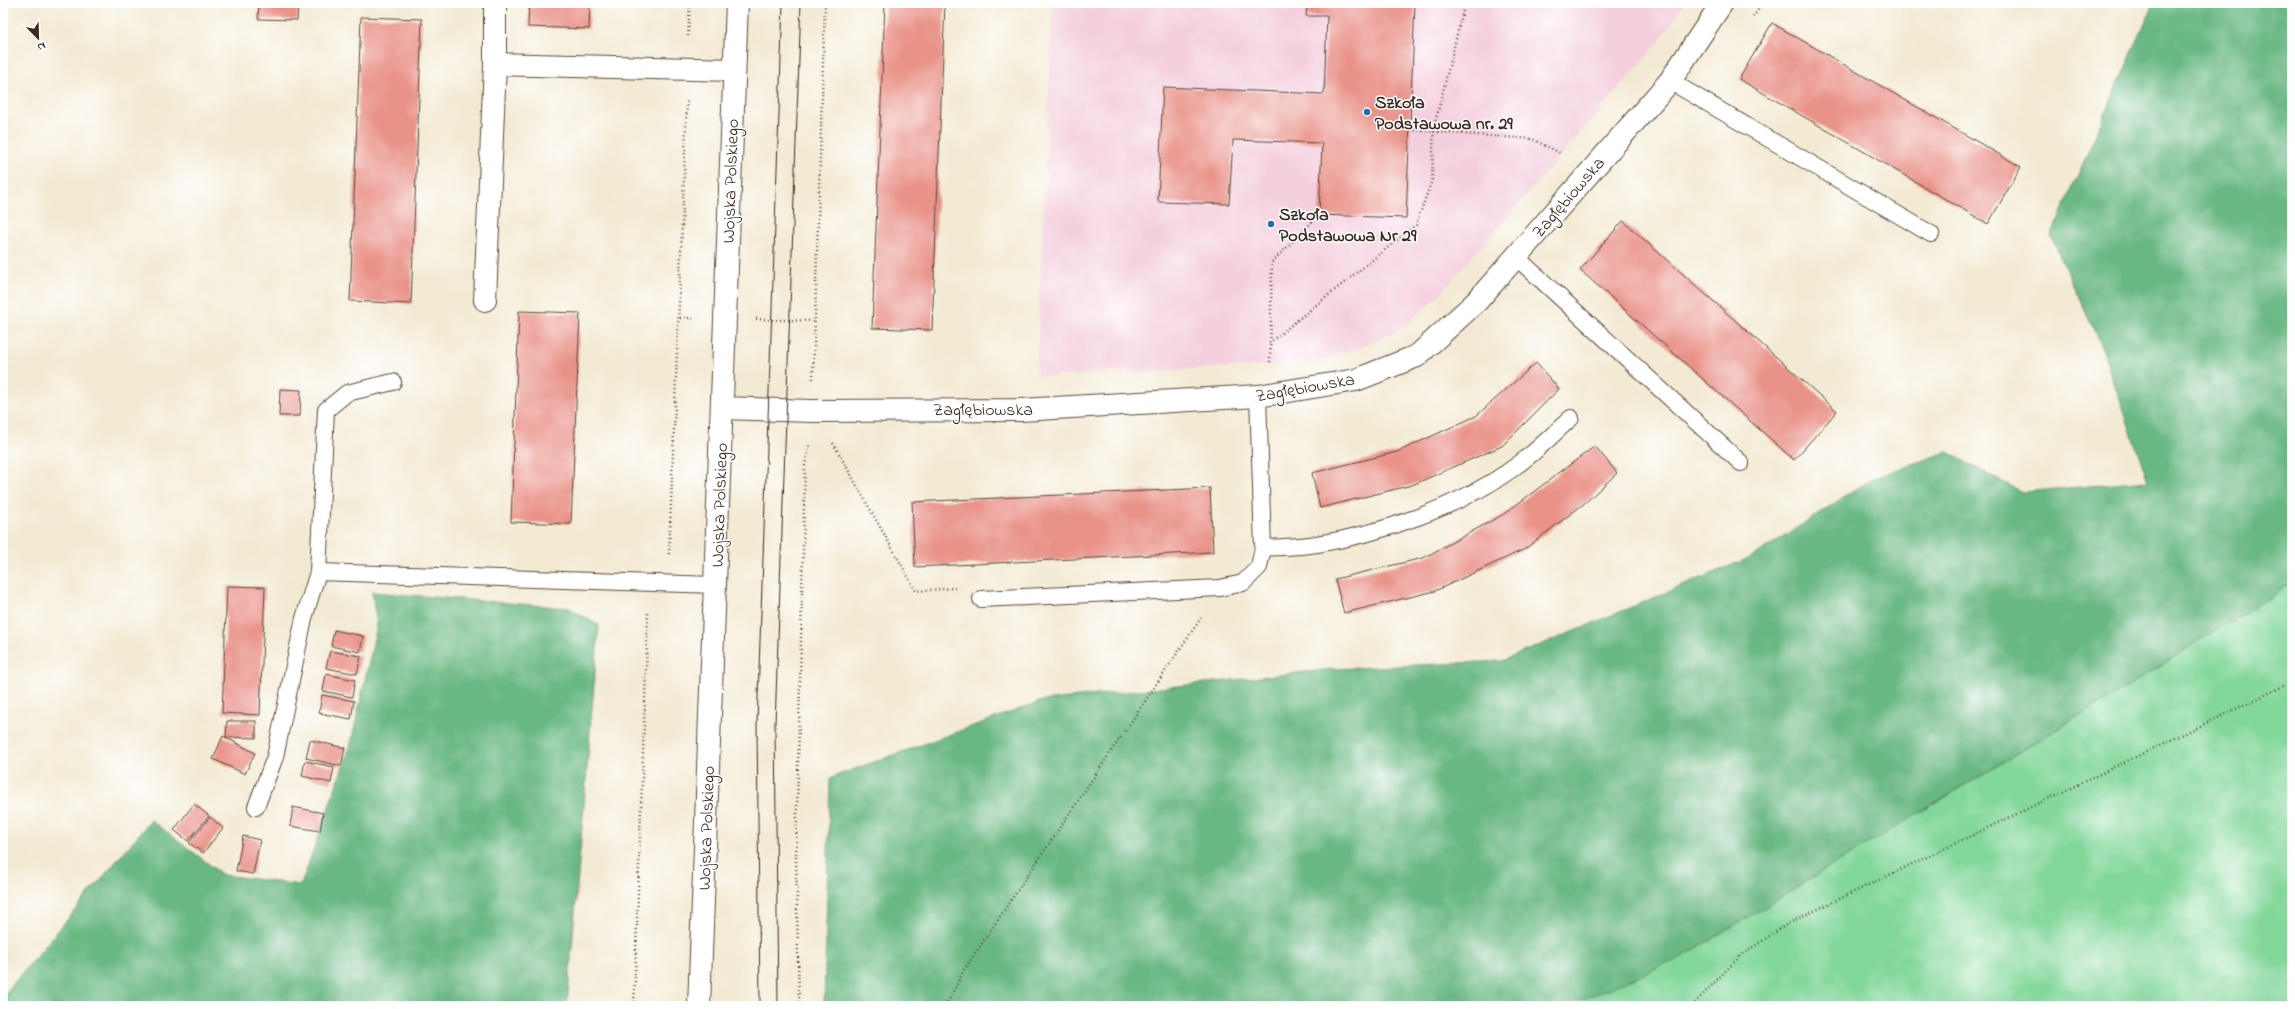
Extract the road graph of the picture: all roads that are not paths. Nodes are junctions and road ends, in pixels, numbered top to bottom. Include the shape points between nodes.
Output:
1 (495, 3) edge
2 (737, 3) edge
3 (1722, 3) edge
4 (495, 64) junction
5 (734, 70) junction
6 (1670, 81) junction
7 (1931, 234) dead end
8 (1516, 257) junction
9 (485, 300) dead end
10 (393, 382) dead end
11 (1258, 396) junction
12 (722, 408) junction
13 (1571, 418) dead end
14 (1741, 463) dead end
15 (1263, 548) junction
16 (318, 572) junction
17 (716, 585) junction
18 (981, 599) dead end
19 (256, 807) dead end
20 (699, 1006) edge

1 - 4 street
2 - 5 street, Wojska Polskiego
3 - 6 street, Zagłębiowska
4 - 5 street
4 - 9 street
5 - 12 street, Wojska Polskiego
6 - 7 lane
6 - 8 street, Zagłębiowska
8 - 11 street, Zagłębiowska via 1477,301 1417,356 1356,380
8 - 14 lane
10 - 16 lane via 347,393 326,410
11 - 12 street, Zagłębiowska via 1021,410
11 - 15 lane
12 - 17 street, Wojska Polskiego
13 - 15 lane via 1516,466 1468,495 1421,517 1317,544
15 - 18 lane via 1259,567 1243,583 1220,588
16 - 17 lane
16 - 19 lane via 304,618 275,757
17 - 20 street, Wojska Polskiego

